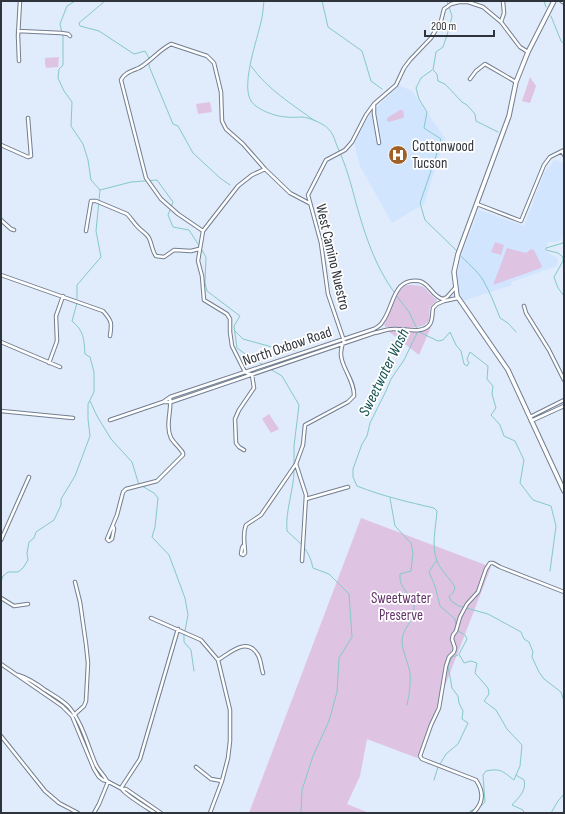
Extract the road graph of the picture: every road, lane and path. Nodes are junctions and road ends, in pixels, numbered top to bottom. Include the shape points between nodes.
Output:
1 (20, 1) edge
2 (504, 1) edge
3 (554, 1) edge
4 (501, 22) junction
5 (18, 31) junction
6 (70, 36) dead end
7 (528, 52) junction
8 (19, 61) dead end
9 (470, 79) dead end
10 (516, 82) junction
11 (374, 104) junction
12 (28, 118) dead end
13 (379, 143) dead end
14 (1, 145) edge
15 (563, 151) edge
16 (564, 155) edge
17 (265, 169) junction
18 (309, 203) junction
19 (477, 204) junction
20 (1, 220) edge
21 (14, 230) dead end
22 (86, 230) dead end
23 (203, 231) junction
24 (199, 249) junction
25 (1, 275) edge
26 (455, 288) junction
27 (63, 296) junction
28 (458, 298) junction
29 (524, 306) dead end
30 (110, 336) dead end
31 (344, 338) junction
32 (1, 342) edge
33 (343, 344) junction
34 (50, 363) junction
35 (60, 367) dead end
36 (245, 372) junction
37 (252, 375) junction
38 (564, 380) edge
39 (170, 397) junction
40 (564, 400) edge
41 (163, 402) junction
42 (171, 402) junction
43 (564, 406) edge
44 (1, 412) edge
45 (73, 418) dead end
46 (530, 419) junction
47 (110, 420) dead end
48 (244, 450) dead end
49 (296, 464) junction
50 (29, 477) dead end
51 (348, 487) dead end
52 (564, 491) edge
53 (306, 499) junction
54 (113, 526) junction
55 (1, 540) edge
56 (243, 546) dead end
57 (302, 561) dead end
58 (75, 582) dead end
59 (564, 592) edge
60 (1, 598) edge
61 (28, 604) dead end
62 (151, 618) dead end
63 (178, 629) junction
64 (218, 660) junction
65 (1, 664) edge
66 (263, 673) dead end
67 (73, 715) junction
68 (1, 736) edge
69 (196, 767) dead end
70 (107, 781) junction
71 (222, 781) junction
72 (122, 789) junction
73 (155, 809) junction
74 (78, 813) edge
75 (94, 813) edge
76 (153, 813) edge
77 (161, 813) edge
78 (210, 813) edge
79 (474, 813) edge

1 - 5 street
2 - 4 street
3 - 7 street
4 - 7 street, West Camino Nuestro via 516,42
4 - 11 street, West Camino Nuestro via 476,4 451,4 444,10 431,38 404,68 396,85
5 - 6 street via 61,33
5 - 8 street
7 - 10 street
9 - 10 street via 485,64
10 - 19 street via 510,116
11 - 13 street
11 - 18 street, West Camino Nuestro via 352,142 345,150 326,160 308,195
12 - 14 street via 31,156
15 - 16 street
15 - 19 street via 550,157 540,171 521,221
17 - 18 street via 290,193
17 - 23 street via 238,186
17 - 23 street via 226,129 222,121 221,92 214,63 207,56 172,44 147,63 126,74 121,80 146,178 161,199
18 - 31 street, West Camino Nuestro via 321,243 328,294
19 - 26 street via 458,254 454,272
20 - 21 street
22 - 24 street via 91,200 131,217 139,229 148,236 156,256 164,257 174,250
23 - 24 street
24 - 36 street via 198,261 204,300 228,314 232,346
25 - 27 street
26 - 28 street
26 - 31 street, North Oxbow Road via 443,299 438,298 428,286 419,281 406,282 400,285 380,325
27 - 30 street via 103,311 110,319
27 - 34 street via 56,316 58,341
28 - 33 street, North Oxbow Road via 437,304 433,308 430,325 425,328 388,330
28 - 46 street via 508,370
29 - 38 street
31 - 33 street, West Camino Nuestro
31 - 36 street, North Oxbow Road
32 - 34 street
33 - 37 street, North Oxbow Road
33 - 49 street, West Camino Nuestro via 341,360 355,388 354,396 348,402 305,425 303,445
34 - 35 street
36 - 37 street
36 - 39 street, North Oxbow Road
37 - 42 street, North Oxbow Road
37 - 48 street via 254,388 235,419 236,443
39 - 41 street, North Oxbow Road
39 - 42 street
40 - 46 street
41 - 42 street, North Oxbow Road
41 - 47 street, North Oxbow Road
42 - 54 street via 171,438 183,455 157,481 126,489
43 - 46 street
44 - 45 street
46 - 52 street
49 - 53 street
49 - 56 street, West Camino Nuestro via 260,515 246,525
50 - 55 street
51 - 53 street
53 - 57 street
54 - 54 street via 108,534 109,540 112,539
58 - 67 street via 88,663 86,701
59 - 79 street via 490,563 478,592 466,604 453,634 454,652 446,666 439,708 420,756 476,780 481,787 482,799
60 - 61 street via 14,606
62 - 63 street
63 - 64 street via 201,640
63 - 72 street via 140,759
64 - 66 street via 234,649 248,647 258,656
64 - 71 street via 231,722 228,758
65 - 67 street via 63,701
67 - 70 street
68 - 74 street via 45,791 59,803
69 - 71 street via 210,779
70 - 72 street
70 - 75 street
71 - 78 street
72 - 73 street via 126,789
72 - 76 street
73 - 76 street
73 - 77 street

